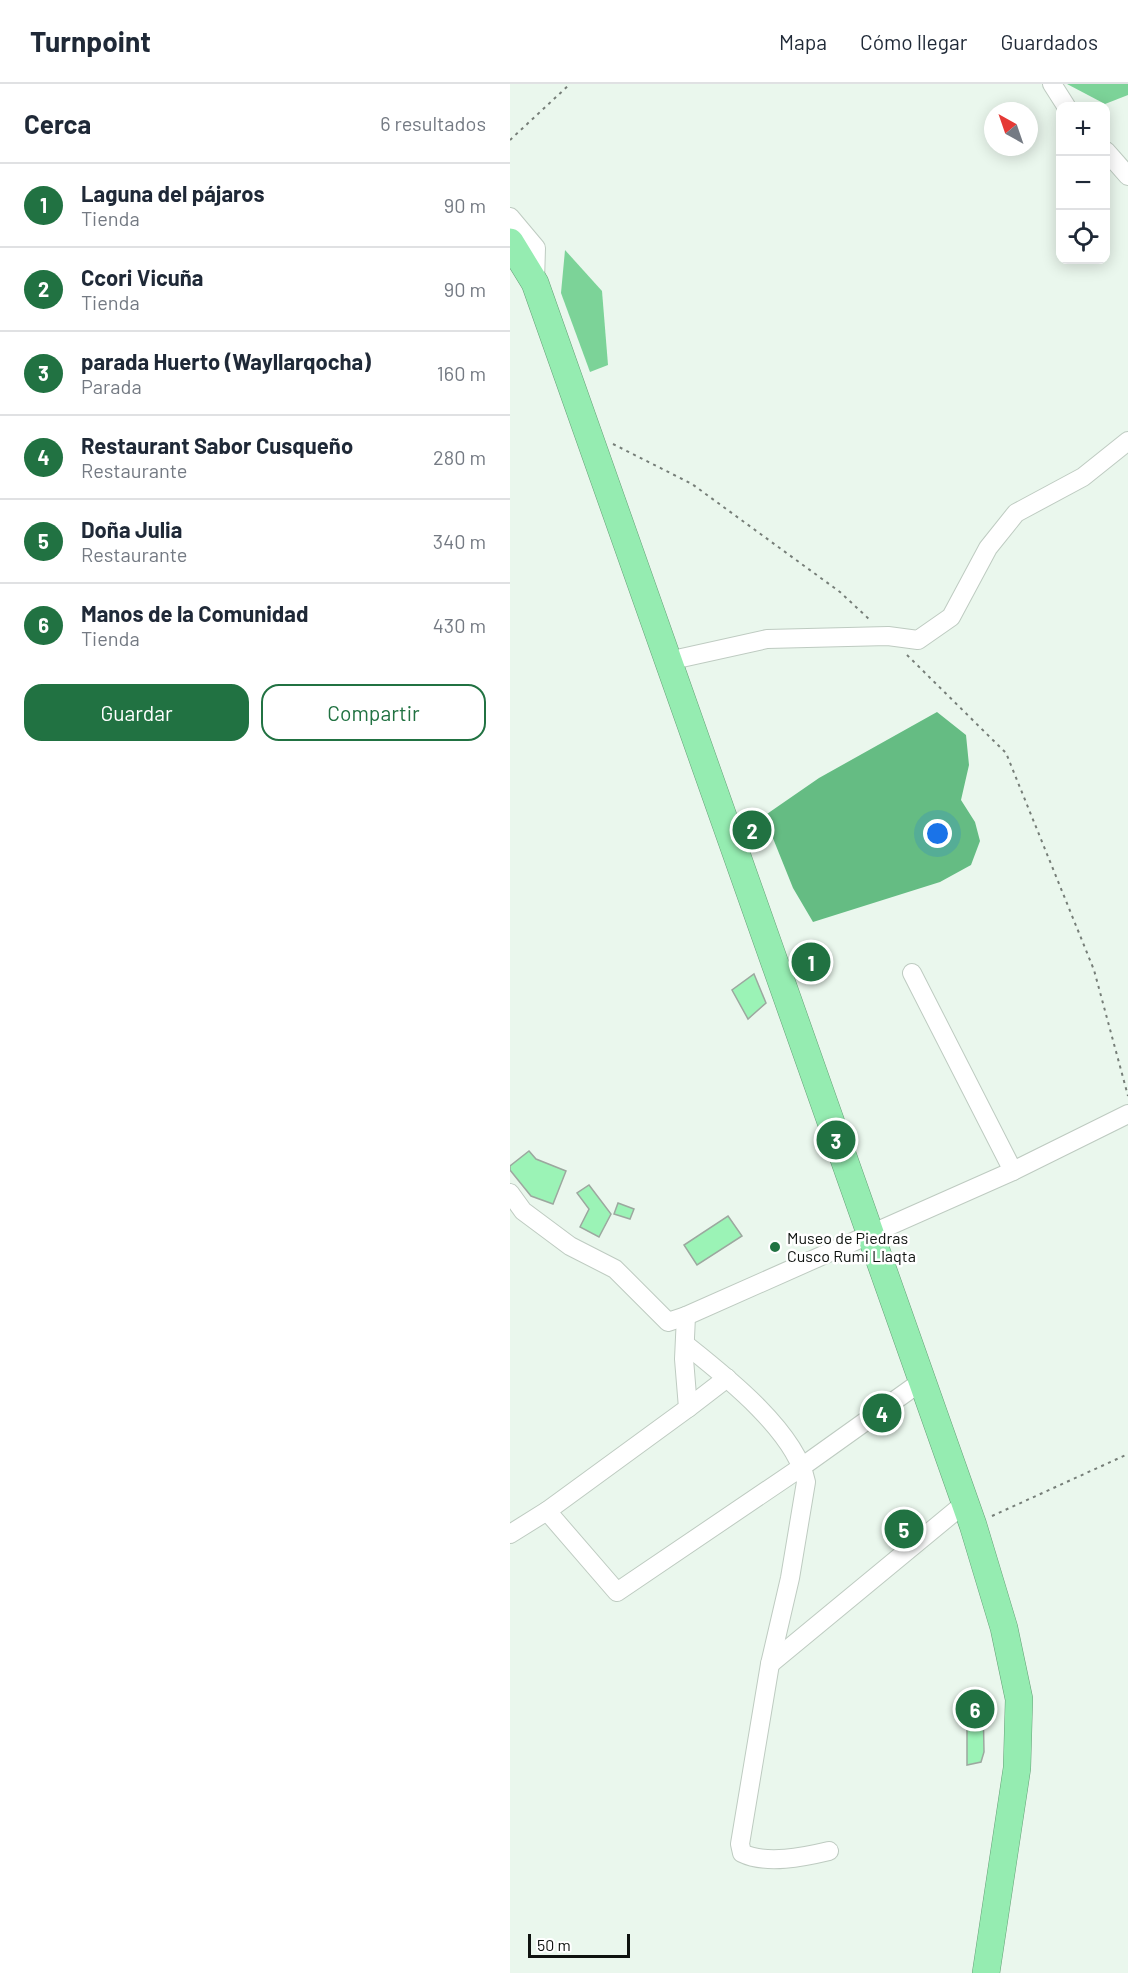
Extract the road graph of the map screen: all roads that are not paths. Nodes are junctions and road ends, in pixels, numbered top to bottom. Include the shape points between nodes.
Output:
1 (1052, 84) edge
2 (1063, 102) edge
3 (1110, 155) edge
4 (1128, 176) edge
5 (510, 217) edge
6 (510, 242) edge
7 (535, 283) junction
8 (1128, 441) edge
9 (668, 661) junction
10 (912, 973) dead end
11 (1128, 1113) edge
12 (1013, 1171) junction
13 (510, 1193) edge
14 (869, 1234) junction
15 (686, 1316) junction
16 (685, 1344) junction
17 (727, 1378) junction
18 (922, 1381) junction
19 (688, 1408) junction
20 (803, 1466) junction
21 (547, 1511) junction
22 (969, 1514) junction
23 (510, 1534) edge
24 (770, 1664) junction
25 (829, 1851) dead end
26 (986, 1973) edge

1 - 2 street
3 - 4 street
5 - 7 street via 536,248
6 - 7 highway
7 - 9 highway
8 - 9 street via 1083,477 1016,513 988,548 951,617 918,640 888,636 767,639
9 - 14 highway
10 - 12 street
11 - 12 street
12 - 14 street
13 - 15 street via 524,1211 570,1246 615,1269 668,1322
14 - 15 street
14 - 18 highway
15 - 16 street
16 - 17 street
16 - 19 street
17 - 19 street
17 - 20 street via 758,1405
18 - 20 street
18 - 22 highway
19 - 21 street
20 - 21 street via 617,1592
20 - 24 street via 806,1482
21 - 23 street
22 - 24 street
22 - 26 highway via 1004,1628 1019,1699 1017,1768
24 - 25 street via 740,1844 742,1853 750,1857 801,1857

